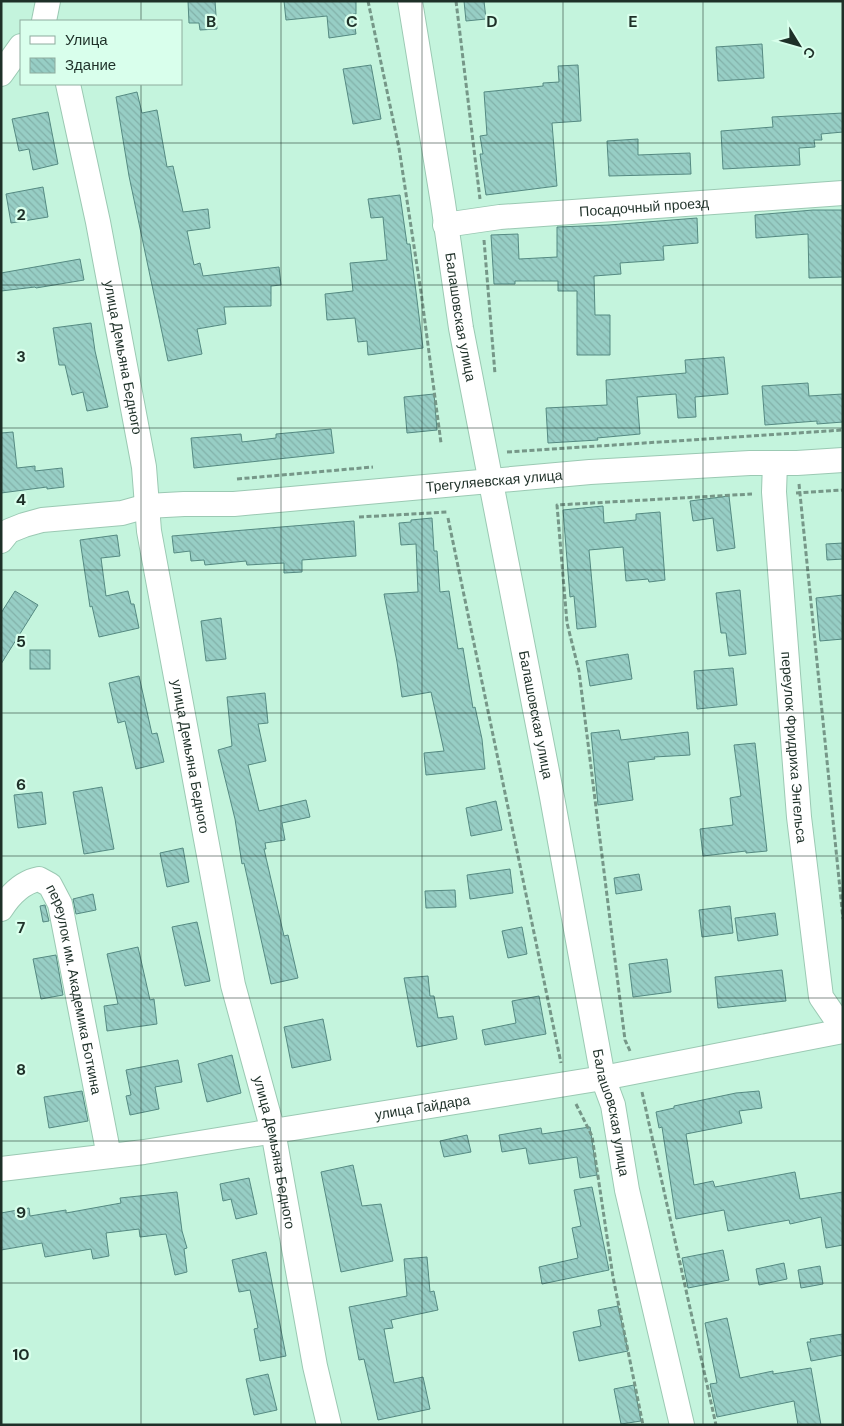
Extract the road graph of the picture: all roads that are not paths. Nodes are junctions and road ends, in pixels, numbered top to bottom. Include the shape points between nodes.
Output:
1 (48, 1) edge
2 (410, 1) edge
3 (44, 20) edge
4 (20, 47) edge
5 (1, 74) edge
6 (68, 85) edge
7 (843, 193) edge
8 (445, 224) junction
9 (843, 460) edge
10 (786, 463) junction
11 (490, 481) junction
12 (147, 506) junction
13 (1, 540) edge
14 (1, 909) edge
15 (843, 1021) edge
16 (843, 1031) edge
17 (603, 1078) junction
18 (273, 1131) junction
19 (109, 1156) junction
20 (1, 1169) edge
21 (329, 1425) edge
22 (682, 1425) edge

1 - 3 street
2 - 8 street, Балашовская улица
4 - 5 street
6 - 12 street, улица Демьяна Бедного via 98,222 144,467
7 - 8 street, Посадочный проезд
8 - 11 street, Балашовская улица via 460,328
9 - 10 street, Трегуляевская улица
10 - 11 street, Трегуляевская улица via 590,472
10 - 15 street, переулок Фридриха Энгельса via 774,492 799,817 821,997 834,1016
11 - 12 street, Трегуляевская улица via 234,504
11 - 17 street, Балашовская улица
12 - 13 street, Трегуляевская улица via 122,513 42,520 10,531
12 - 18 street, улица Демьяна Бедного via 233,985
14 - 19 street, переулок им. Академика Боткина via 18,889 39,879 50,885 60,904
16 - 17 street, улица Гайдара
17 - 18 street, улица Гайдара
17 - 22 street, Балашовская улица via 613,1105 627,1190
18 - 19 street, улица Гайдара
18 - 21 street, улица Демьяна Бедного via 315,1366
19 - 20 street, улица Гайдара

